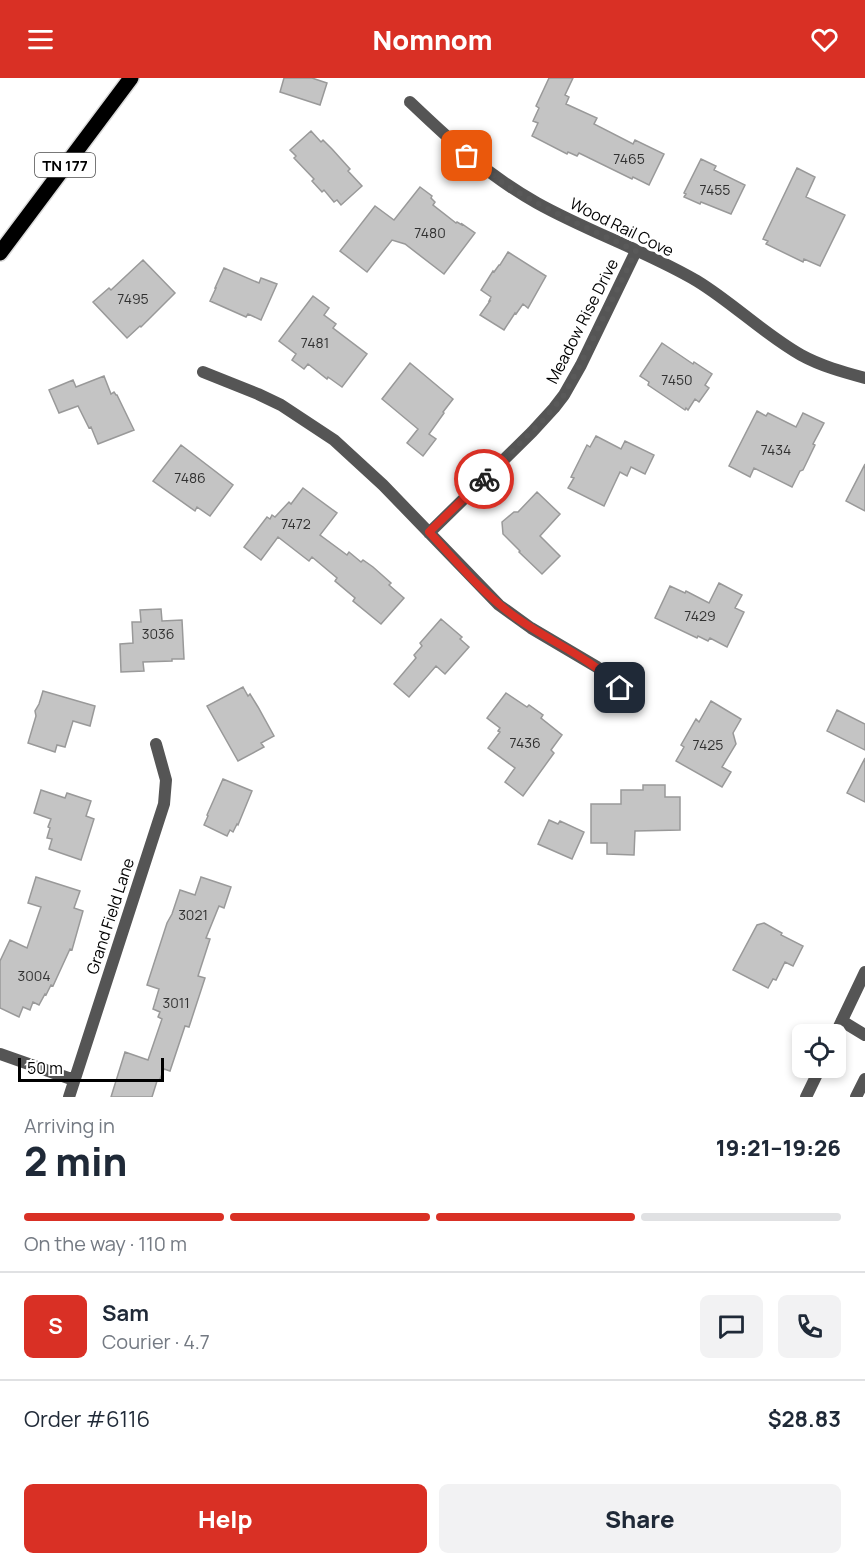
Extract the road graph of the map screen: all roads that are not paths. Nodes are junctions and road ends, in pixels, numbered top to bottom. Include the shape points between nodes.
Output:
1 (131, 78) edge
2 (410, 102) dead end
3 (636, 251) junction
4 (0, 253) edge
5 (203, 372) dead end
6 (865, 378) edge
7 (429, 532) junction
8 (633, 705) dead end
9 (156, 744) dead end
10 (865, 972) edge
11 (842, 1021) junction
12 (841, 1024) edge
13 (865, 1035) edge
14 (0, 1054) edge
15 (815, 1078) edge
16 (865, 1079) edge
17 (74, 1080) junction
18 (69, 1097) edge
19 (806, 1097) edge
20 (856, 1097) edge

1 - 4 main road, TN 177
2 - 3 street, Wood Rail Cove via 467,156 502,182
3 - 6 street, Wood Rail Cove via 696,281 801,355
3 - 7 street, Meadow Rise Drive via 564,395 532,432
5 - 7 street via 281,405 334,440
7 - 8 street via 499,605 597,667
9 - 17 street, Grand Field Lane via 166,780 164,804
10 - 11 street
11 - 12 street
11 - 13 street
14 - 17 street
15 - 19 street
16 - 20 street
17 - 18 street, Grand Field Lane

